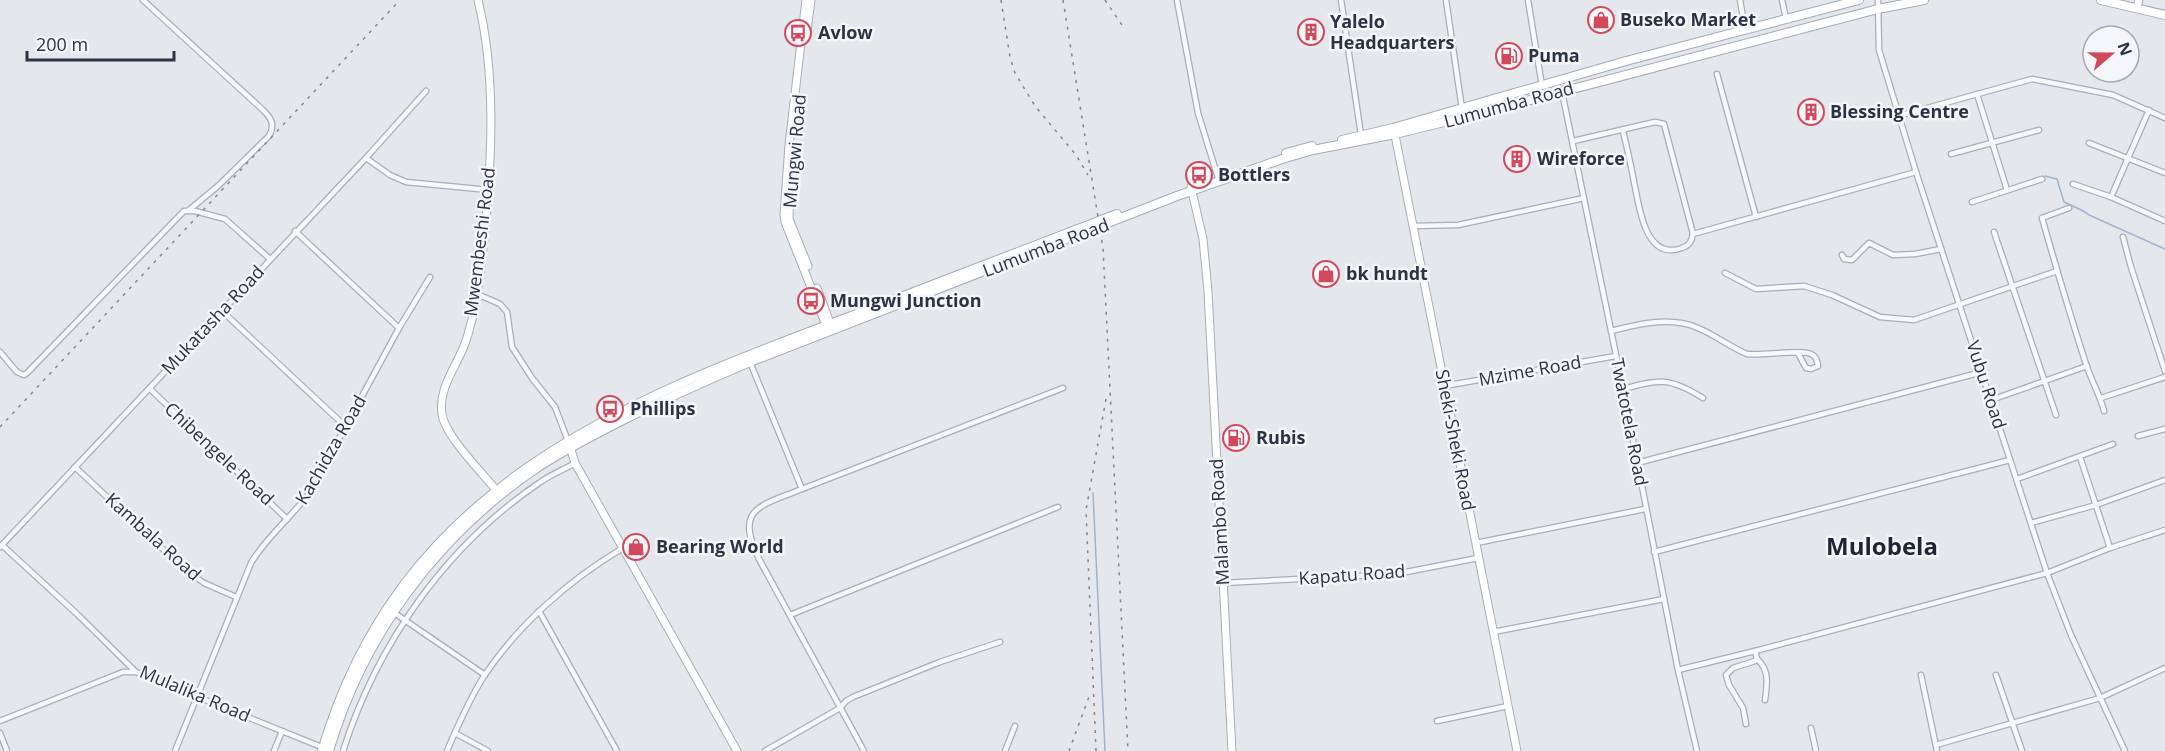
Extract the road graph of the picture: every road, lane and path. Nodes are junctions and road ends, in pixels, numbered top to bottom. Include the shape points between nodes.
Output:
1 (143, 0) edge
2 (477, 0) edge
3 (806, 0) edge
4 (811, 0) edge
5 (1177, 0) edge
6 (1341, 0) edge
7 (1446, 0) edge
8 (1528, 0) edge
9 (1740, 0) edge
10 (1782, 0) edge
11 (1858, 0) edge
12 (1878, 0) edge
13 (1924, 0) edge
14 (2101, 0) edge
15 (2135, 2) edge
16 (1878, 9) junction
17 (2165, 10) edge
18 (2165, 15) edge
19 (1786, 19) junction
20 (1745, 29) junction
21 (1717, 74) dead end
22 (1542, 86) junction
23 (426, 91) dead end
24 (1562, 92) junction
25 (1977, 94) junction
26 (1462, 109) junction
27 (2149, 110) junction
28 (1898, 116) junction
29 (2165, 118) edge
30 (2039, 130) dead end
31 (1394, 131) junction
32 (1623, 131) junction
33 (1362, 138) junction
34 (1573, 141) junction
35 (2089, 142) dead end
36 (1993, 144) junction
37 (1951, 154) dead end
38 (2127, 157) junction
39 (366, 158) junction
40 (1916, 172) junction
41 (2165, 173) edge
42 (1219, 179) junction
43 (2042, 179) dead end
44 (2073, 184) dead end
45 (1192, 189) junction
46 (2007, 189) junction
47 (489, 190) junction
48 (2111, 197) junction
49 (1584, 198) junction
50 (1972, 202) dead end
51 (2069, 208) dead end
52 (189, 210) junction
53 (1756, 217) junction
54 (2165, 221) edge
55 (1413, 226) junction
56 (295, 231) junction
57 (1994, 232) dead end
58 (1693, 234) junction
59 (2123, 237) dead end
60 (1941, 249) junction
61 (1842, 255) dead end
62 (270, 259) junction
63 (2057, 271) junction
64 (1725, 273) dead end
65 (430, 277) dead end
66 (2011, 286) junction
67 (477, 294) junction
68 (1959, 304) junction
69 (222, 311) junction
70 (830, 327) junction
71 (399, 328) junction
72 (1611, 331) junction
73 (0, 352) edge
74 (1798, 353) junction
75 (1616, 356) junction
76 (750, 362) junction
77 (2086, 366) junction
78 (2165, 370) edge
79 (1982, 372) junction
80 (2165, 377) edge
81 (2044, 380) junction
82 (1444, 386) junction
83 (150, 388) junction
84 (1063, 388) dead end
85 (1623, 389) junction
86 (1703, 398) dead end
87 (2101, 398) junction
88 (1991, 400) junction
89 (2104, 411) dead end
90 (2056, 415) dead end
91 (345, 426) junction
92 (2165, 429) edge
93 (2138, 436) dead end
94 (569, 444) junction
95 (2114, 444) dead end
96 (2080, 457) junction
97 (2010, 460) junction
98 (1637, 462) junction
99 (575, 463) junction
100 (75, 467) junction
101 (2017, 479) junction
102 (2165, 480) edge
103 (802, 489) junction
104 (498, 492) junction
105 (510, 505) junction
106 (2096, 505) junction
107 (1058, 507) dead end
108 (1645, 509) junction
109 (287, 519) junction
110 (2031, 523) junction
111 (2165, 530) edge
112 (1476, 543) junction
113 (1, 546) edge
114 (623, 548) junction
115 (2110, 548) junction
116 (1654, 552) junction
117 (1479, 558) junction
118 (2047, 573) junction
119 (1224, 584) junction
120 (236, 597) junction
121 (1664, 599) junction
122 (539, 611) junction
123 (393, 612) junction
124 (790, 615) junction
125 (405, 620) junction
126 (1493, 632) junction
127 (1000, 642) dead end
128 (1755, 651) junction
129 (1757, 659) junction
130 (2165, 668) edge
131 (1678, 670) junction
132 (136, 672) junction
133 (485, 675) junction
134 (1921, 675) dead end
135 (1996, 675) dead end
136 (196, 696) junction
137 (2100, 698) junction
138 (1765, 700) dead end
139 (1508, 706) junction
140 (840, 708) junction
141 (0, 721) edge
142 (1437, 721) dead end
143 (1746, 724) dead end
144 (2013, 724) junction
145 (1015, 726) dead end
146 (1811, 728) dead end
147 (282, 731) junction
148 (0, 733) edge
149 (455, 733) junction
150 (1936, 748) edge
151 (326, 750) edge
152 (7, 751) edge
153 (175, 751) edge
154 (274, 751) edge
155 (343, 751) edge
156 (447, 751) edge
157 (488, 751) edge
158 (617, 751) edge
159 (737, 751) edge
160 (765, 751) edge
161 (864, 751) edge
162 (1005, 751) edge
163 (1232, 751) edge
164 (1516, 751) edge
165 (1697, 751) edge
166 (1816, 751) edge
167 (2022, 751) edge
168 (2125, 751) edge

1 - 52 street via 273,123 269,136
2 - 47 street, Mwembeshi Road via 489,77
3 - 70 street, Mungwi Road via 784,214
4 - 70 street, Mungwi Road via 788,211
5 - 42 street via 1198,113
6 - 33 street
7 - 26 street
8 - 22 street
9 - 20 street
10 - 19 street
11 - 19 main road, Lumumba Road
12 - 16 street, Vubu Road
13 - 16 main road, Lumumba Road
14 - 15 main road
15 - 17 main road
15 - 18 main road
16 - 24 main road, Lumumba Road
16 - 28 street, Vubu Road via 1879,50
19 - 20 main road, Lumumba Road
20 - 22 main road, Lumumba Road
21 - 53 street
22 - 26 main road, Lumumba Road
23 - 39 street, Mukatasha Road
24 - 31 main road, Lumumba Road
24 - 34 street, Twatotela Road
25 - 27 street via 2032,79 2113,95
25 - 28 street
25 - 36 street
26 - 31 main road, Lumumba Road
27 - 29 street
27 - 38 street
28 - 40 street, Vubu Road
30 - 36 street
31 - 33 main road, Lumumba Road
31 - 55 street, Sheki-Sheki Road
32 - 34 street
32 - 58 street via 1655,122 1664,124
32 - 58 street via 1642,221 1650,237 1665,248 1677,249 1687,246
33 - 42 main road, Lumumba Road
34 - 49 street, Twatotela Road
35 - 38 street
36 - 37 street
36 - 46 street
38 - 41 street
38 - 48 street
39 - 47 street via 406,182
39 - 56 street, Mukatasha Road
40 - 53 street
40 - 60 street, Vubu Road
42 - 45 main road, Lumumba Road
43 - 46 street
44 - 48 street
45 - 70 main road, Lumumba Road
45 - 119 street, Malambo Road via 1205,249
46 - 50 street
47 - 67 street, Mwembeshi Road
48 - 54 street
49 - 55 street via 1458,225
49 - 72 street, Twatotela Road
51 - 63 street via 2042,218
52 - 62 street via 225,219
52 - 73 street via 179,214 27,373 17,372
53 - 58 street
55 - 82 street, Sheki-Sheki Road
56 - 62 street, Mukatasha Road
56 - 71 street
57 - 66 street
59 - 78 street
60 - 61 street via 1893,255 1869,243 1852,260
60 - 68 street, Vubu Road
62 - 69 street, Mukatasha Road
63 - 66 street
63 - 77 street
64 - 68 street via 1756,289 1804,286 1880,317 1914,320
65 - 71 street, Kachidza Road
66 - 68 street
66 - 81 street
67 - 94 street via 500,304 507,312 512,347 555,407
67 - 104 street, Mwembeshi Road via 464,346 442,396 442,417
68 - 79 street, Vubu Road
69 - 83 street, Mukatasha Road
69 - 91 street
70 - 76 main road, Lumumba Road
70 - 94 main road, Lumumba Road via 704,373 622,412
71 - 91 street, Kachidza Road
72 - 74 street via 1655,322 1684,323 1747,354
72 - 75 street, Twatotela Road
74 - 74 street via 1813,354 1818,366 1806,368
75 - 82 street, Mzime Road
75 - 85 street, Twatotela Road
76 - 94 main road, Lumumba Road
76 - 103 street
77 - 81 street
77 - 87 street
79 - 88 street, Vubu Road
79 - 98 street
80 - 87 street
81 - 88 street
81 - 90 street
82 - 112 street, Sheki-Sheki Road
83 - 100 street, Mukatasha Road
83 - 109 street, Chibengele Road
84 - 103 street
85 - 86 street via 1668,381
85 - 98 street, Twatotela Road
87 - 89 street
88 - 97 street, Vubu Road
91 - 109 street, Kachidza Road via 310,492
92 - 93 street
94 - 99 street
94 - 104 main road, Lumumba Road
95 - 96 street
96 - 101 street
96 - 106 street
97 - 101 street, Vubu Road
97 - 116 street
98 - 108 street, Twatotela Road
99 - 105 street via 540,482
99 - 114 street
100 - 113 street, Mukatasha Road
100 - 120 street, Kambala Road via 183,568 204,584
101 - 110 street, Vubu Road
102 - 106 street
103 - 124 street via 756,510 748,525 750,541
104 - 105 street
104 - 123 main road, Lumumba Road via 420,574
104 - 151 main road, Lumumba Road via 452,528 398,591 361,651 340,695
105 - 125 street via 446,566
106 - 110 street
106 - 115 street
107 - 124 street
108 - 112 street
108 - 116 street, Twatotela Road
109 - 120 street, Kachidza Road via 258,551
110 - 118 street, Vubu Road
111 - 115 street
112 - 117 street, Sheki-Sheki Road
113 - 132 street, Mulalika Road
114 - 122 street
114 - 159 street
115 - 118 street
116 - 121 street, Twatotela Road
117 - 119 street, Kapatu Road via 1396,574
117 - 126 street, Sheki-Sheki Road
118 - 128 street
118 - 137 street, Vubu Road
119 - 163 street, Malambo Road
120 - 136 street, Kachidza Road
121 - 126 street
121 - 131 street, Twatotela Road
122 - 133 street
122 - 158 street
123 - 125 street
123 - 151 main road, Lumumba Road via 355,681
124 - 140 street
125 - 133 street
125 - 155 street via 368,687
126 - 139 street, Sheki-Sheki Road
127 - 140 street via 903,676 853,697
128 - 129 street
128 - 131 street
129 - 138 street via 1767,678
129 - 143 street via 1732,668 1726,675 1743,708
130 - 137 street
131 - 165 street, Twatotela Road
132 - 136 street, Mulalika Road
132 - 141 street via 123,672
133 - 149 street
134 - 150 street
135 - 144 street
136 - 147 street, Mulalika Road
136 - 153 street, Kachidza Road
137 - 144 street
137 - 168 street, Vubu Road
139 - 142 street
139 - 164 street, Sheki-Sheki Road
140 - 160 street
140 - 161 street
144 - 150 street
144 - 167 street
145 - 162 street
146 - 166 street
147 - 151 street, Mulalika Road
147 - 154 street
148 - 152 street
149 - 156 street
149 - 157 street

